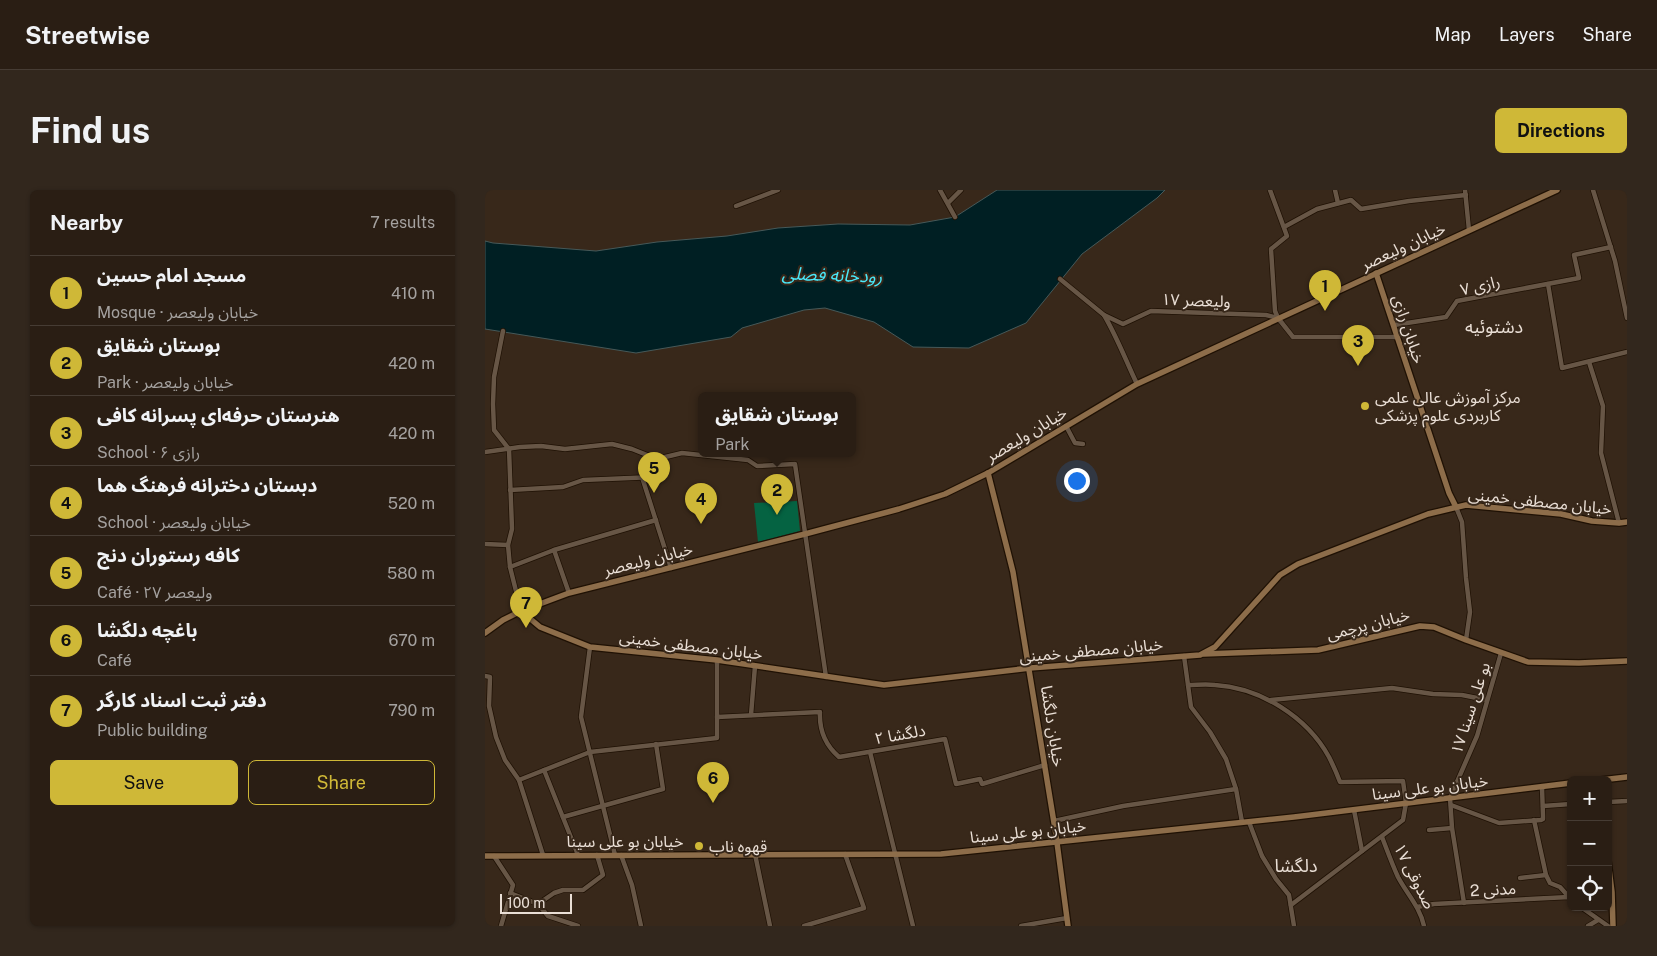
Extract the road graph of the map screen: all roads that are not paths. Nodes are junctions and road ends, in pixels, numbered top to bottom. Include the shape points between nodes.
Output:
1 (778, 190) edge
2 (940, 190) edge
3 (961, 190) edge
4 (1270, 190) edge
5 (1335, 190) edge
6 (1557, 190) edge
7 (1593, 190) edge
8 (1466, 192) edge
9 (947, 203) junction
10 (1338, 203) junction
11 (736, 206) dead end
12 (955, 217) dead end
13 (1284, 227) junction
14 (1469, 230) junction
15 (1611, 247) junction
16 (1376, 273) junction
17 (1060, 279) dead end
18 (1548, 284) junction
19 (1104, 315) junction
20 (1278, 318) junction
21 (1627, 318) edge
22 (1393, 325) junction
23 (503, 331) dead end
24 (1397, 337) junction
25 (1627, 352) edge
26 (1589, 362) junction
27 (1137, 384) junction
28 (1066, 426) junction
29 (1083, 444) dead end
30 (509, 449) junction
31 (485, 452) edge
32 (698, 455) edge
33 (720, 457) edge
34 (657, 459) junction
35 (988, 473) junction
36 (642, 477) junction
37 (511, 490) junction
38 (1456, 507) junction
39 (656, 520) junction
40 (1627, 522) edge
41 (1619, 523) junction
42 (805, 534) junction
43 (485, 544) edge
44 (508, 545) junction
45 (555, 550) junction
46 (510, 566) junction
47 (671, 568) junction
48 (569, 593) junction
49 (521, 611) junction
50 (485, 632) edge
51 (1466, 640) junction
52 (590, 647) junction
53 (1501, 653) junction
54 (1200, 654) junction
55 (1184, 656) junction
56 (717, 660) junction
57 (1627, 661) edge
58 (755, 666) junction
59 (1030, 668) junction
60 (487, 677) edge
61 (826, 677) junction
62 (1188, 685) junction
63 (1269, 700) junction
64 (1487, 700) junction
65 (751, 715) junction
66 (717, 716) junction
67 (657, 744) junction
68 (590, 752) junction
69 (870, 752) junction
70 (1045, 766) junction
71 (544, 770) junction
72 (1627, 777) edge
73 (1612, 779) edge
74 (519, 780) junction
75 (1567, 784) edge
76 (1542, 787) junction
77 (1236, 789) junction
78 (1627, 800) edge
79 (1450, 801) junction
80 (1612, 802) edge
81 (1406, 803) junction
82 (1567, 804) edge
83 (603, 806) junction
84 (1543, 806) junction
85 (1354, 810) junction
86 (563, 817) junction
87 (1534, 820) junction
88 (1054, 821) junction
89 (1242, 822) junction
90 (1249, 822) junction
91 (1452, 828) junction
92 (1429, 830) dead end
93 (1382, 837) junction
94 (1057, 842) junction
95 (1362, 851) junction
96 (755, 854) junction
97 (845, 854) junction
98 (895, 854) junction
99 (543, 855) junction
100 (578, 855) junction
101 (597, 855) junction
102 (618, 855) junction
103 (485, 856) edge
104 (494, 856) junction
105 (1609, 866) edge
106 (1546, 875) junction
107 (1520, 878) dead end
108 (510, 893) junction
109 (1567, 895) edge
110 (1567, 898) edge
111 (1464, 903) junction
112 (538, 904) junction
113 (1291, 905) junction
114 (1417, 907) junction
115 (1586, 911) edge
116 (1067, 918) junction
117 (1598, 920) junction
118 (501, 926) edge
119 (578, 926) edge
120 (641, 926) edge
121 (771, 926) edge
122 (804, 926) edge
123 (913, 926) edge
124 (1021, 926) edge
125 (1068, 926) edge
126 (1294, 926) edge
127 (1425, 926) edge
128 (1588, 926) edge
129 (1607, 926) edge
130 (1613, 926) edge

1 - 11 street
2 - 9 street
3 - 9 street
4 - 13 street
5 - 10 street
6 - 14 street, خیابان ولیعصر
7 - 15 street
8 - 10 street via 1361,209 1351,200
8 - 14 street
9 - 12 street
10 - 13 street via 1317,209
13 - 20 street via 1287,236 1271,249
14 - 16 street, خیابان ولیعصر
15 - 18 street, رازی ۷ via 1574,254 1579,278
15 - 21 street
16 - 20 street, خیابان ولیعصر
16 - 22 street, خیابان رازی
17 - 19 street
18 - 22 street, رازی ۷ via 1457,301 1445,317
18 - 26 street via 1562,368
19 - 20 street, ولیعصر ۱۷ via 1123,324 1151,311 1266,314
19 - 27 street
20 - 24 street via 1293,337
20 - 27 street, خیابان ولیعصر
22 - 24 street, خیابان رازی
23 - 30 street via 494,377 493,404 495,430
24 - 38 street, خیابان رازی
25 - 26 street
26 - 41 street via 1603,406 1601,453
27 - 28 street, خیابان ولیعصر
28 - 29 street via 1075,444
28 - 35 street, خیابان ولیعصر
30 - 31 street
30 - 34 street via 541,446 565,449 612,444 632,448
30 - 37 street
32 - 34 street via 682,453
33 - 42 street via 748,460 757,466 795,464
34 - 36 street via 654,477
35 - 42 street, خیابان ولیعصر via 945,494
35 - 59 street, خیابان دلگشا via 1013,572
36 - 37 street via 583,480 563,487
36 - 39 street
37 - 44 street via 512,529
38 - 41 street, خیابان مصطفی خمینی via 1466,505 1543,512
38 - 51 street via 1462,522 1470,612
38 - 54 street, خیابان مصطفی خمینی via 1428,514 1298,564 1280,575 1215,647
39 - 45 street
39 - 47 street
40 - 41 street, خیابان مصطفی خمینی
42 - 47 street, خیابان ولیعصر
42 - 61 street
43 - 44 street
44 - 46 street
45 - 46 street
45 - 48 street
46 - 49 street
47 - 48 street, خیابان ولیعصر
48 - 49 street, خیابان ولیعصر
49 - 50 street, خیابان ولیعصر
49 - 52 street, خیابان مصطفی خمینی via 540,626
51 - 53 street, خیابان پرچمی
51 - 54 street, خیابان پرچمی via 1434,627 1420,626 1318,650
52 - 56 street, خیابان مصطفی خمینی
52 - 68 street via 581,717
53 - 57 street, خیابان پرچمی via 1528,662
53 - 64 street, بو علی سینا ۱۷
54 - 55 street, خیابان مصطفی خمینی
55 - 59 street, خیابان مصطفی خمینی
55 - 62 street
56 - 58 street, خیابان مصطفی خمینی
56 - 66 street
58 - 61 street, خیابان مصطفی خمینی
58 - 65 street
59 - 61 street, خیابان مصطفی خمینی via 884,685
59 - 70 street, خیابان دلگشا
60 - 74 street via 496,738 505,760
62 - 63 street via 1216,685 1243,690
62 - 77 street via 1191,707 1219,745
63 - 64 street via 1391,688
63 - 81 street via 1293,715 1313,734 1329,757 1340,782 1403,781
64 - 79 street, بو علی سینا ۱۷ via 1477,736
65 - 66 street
65 - 69 street, دلگشا ۲ via 820,712 820,727 825,741 839,758
66 - 67 street via 717,738
67 - 68 street
67 - 83 street via 663,789
68 - 71 street
68 - 83 street
69 - 70 street, دلگشا ۲ via 945,740 956,784 980,779 982,784
69 - 98 street
70 - 88 street, خیابان دلگشا
71 - 74 street
71 - 86 street
72 - 73 street
74 - 99 street
75 - 76 street, خیابان بو علی سینا
76 - 79 street, خیابان بو علی سینا
76 - 84 street
77 - 88 street via 1123,806
77 - 89 street
78 - 80 street
79 - 81 street, خیابان بو علی سینا
79 - 87 street via 1499,823
79 - 91 street
81 - 85 street, خیابان بو علی سینا
81 - 93 street via 1403,820
82 - 84 street
83 - 86 street
83 - 102 street
84 - 87 street via 1543,819
85 - 90 street, خیابان بو علی سینا
85 - 95 street
86 - 100 street
87 - 106 street
88 - 94 street, خیابان دلگشا
89 - 90 street, خیابان بو علی سینا
89 - 94 street, خیابان بو علی سینا
90 - 113 street via 1262,856 1289,895
91 - 92 street
91 - 111 street
93 - 95 street
93 - 114 street, صدوقی ۱۷ via 1398,877
94 - 98 street, خیابان بو علی سینا via 941,854
94 - 116 street, خیابان دلگشا
95 - 113 street
96 - 97 street, خیابان بو علی سینا
96 - 102 street, خیابان بو علی سینا
96 - 121 street
97 - 98 street, خیابان بو علی سینا
97 - 122 street via 865,908
98 - 123 street
99 - 100 street, خیابان بو علی سینا
99 - 104 street, خیابان بو علی سینا
100 - 101 street, خیابان بو علی سینا
101 - 102 street, خیابان بو علی سینا
101 - 112 street via 603,875 583,890 563,890
102 - 120 street via 633,885
103 - 104 street, خیابان بو علی سینا
104 - 108 street via 513,885
105 - 130 street
106 - 107 street
106 - 109 street via 1550,883
108 - 112 street
108 - 118 street
110 - 111 street, مدنی 2
111 - 114 street, مدنی 2
112 - 119 street via 547,916
113 - 126 street
114 - 127 street, صدوقی ۱۷
115 - 117 street
116 - 124 street
116 - 125 street, خیابان دلگشا
117 - 128 street
117 - 129 street

